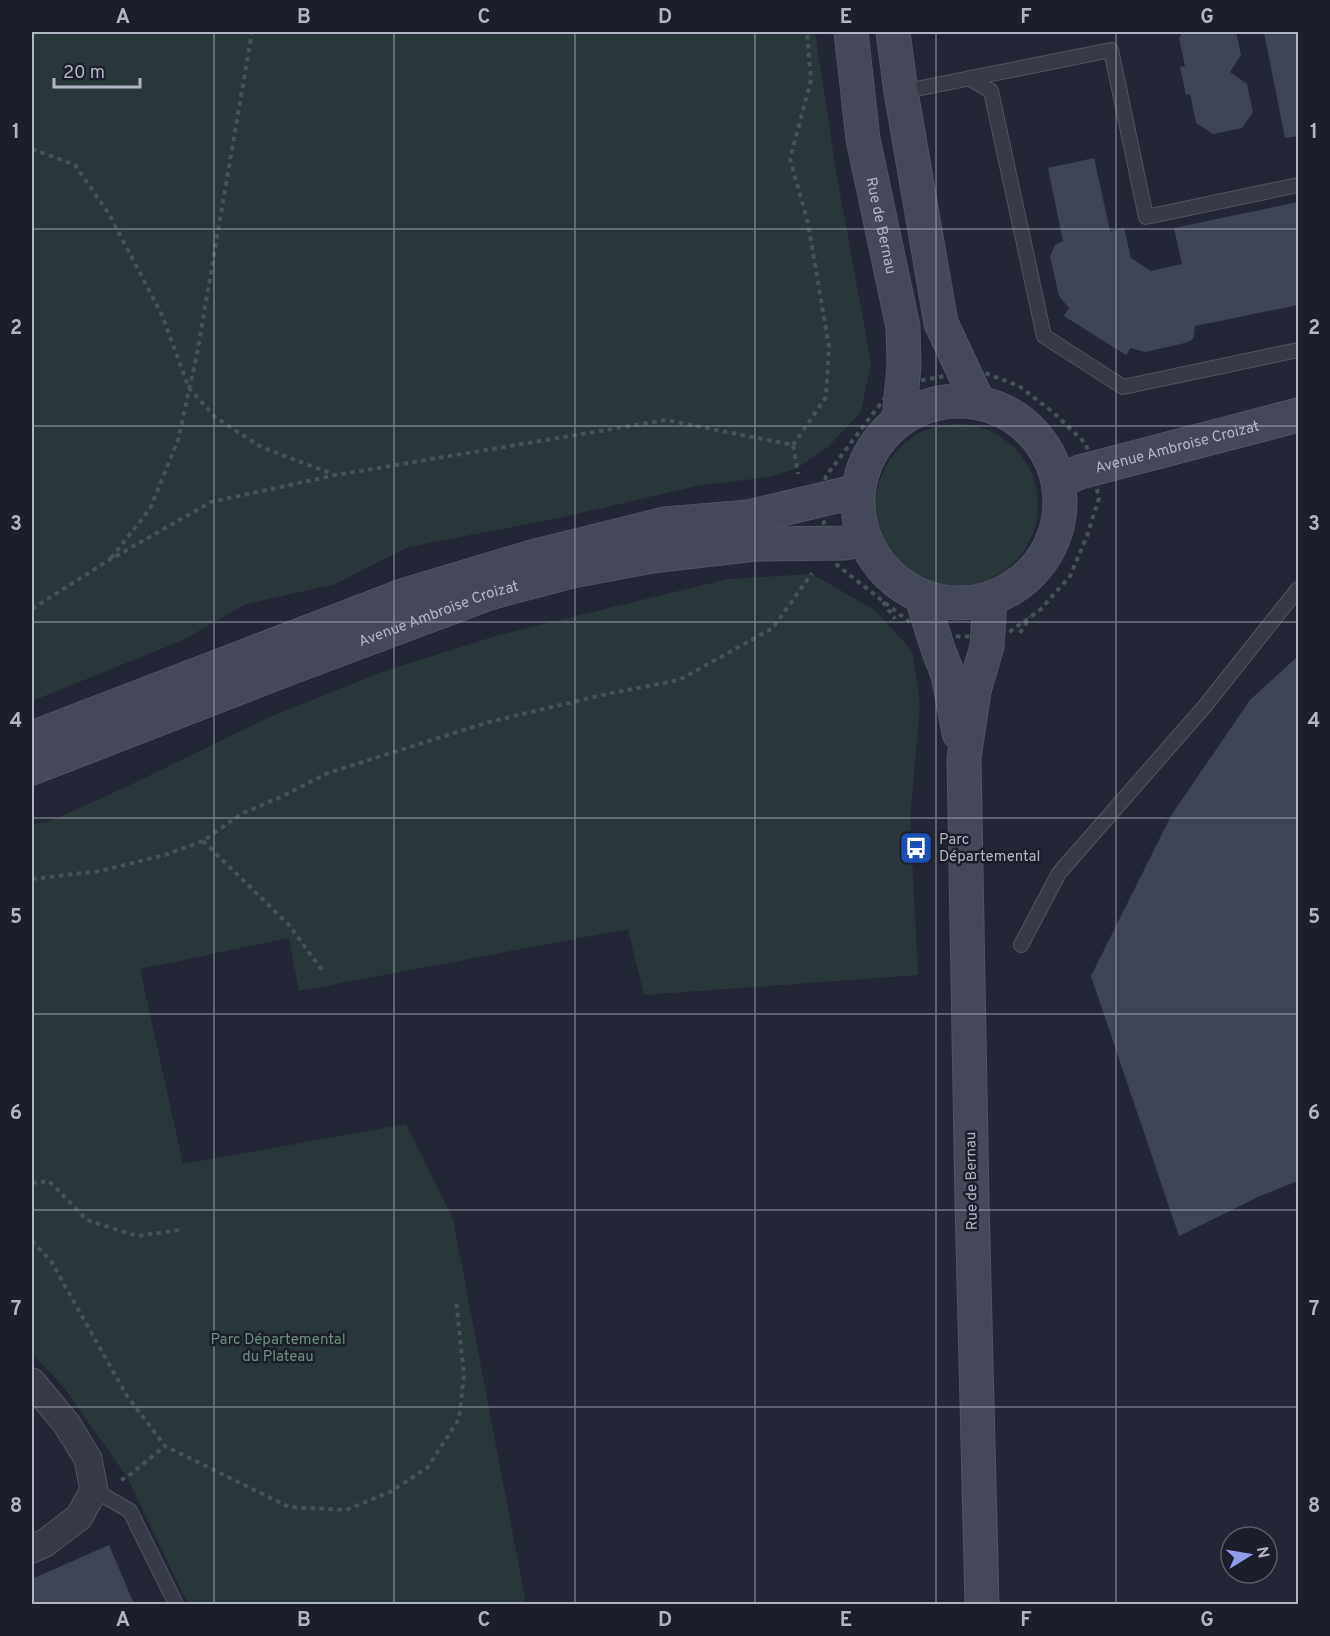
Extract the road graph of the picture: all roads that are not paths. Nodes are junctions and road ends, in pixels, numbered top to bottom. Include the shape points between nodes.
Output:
1 (851, 32) edge
2 (893, 32) edge
3 (969, 78) junction
4 (901, 92) junction
5 (1299, 185) edge
6 (1299, 350) edge
7 (978, 402) junction
8 (1299, 415) edge
9 (899, 420) junction
10 (1058, 482) junction
11 (858, 491) junction
12 (864, 540) junction
13 (1299, 589) edge
14 (922, 598) junction
15 (990, 600) junction
16 (32, 738) edge
17 (964, 758) junction
18 (32, 768) edge
19 (1021, 945) dead end
20 (32, 1382) edge
21 (94, 1490) junction
22 (32, 1549) edge
23 (177, 1605) edge
24 (982, 1605) edge

1 - 9 street, Rue de Bernau via 863,139 903,327
2 - 4 street
3 - 4 lane
3 - 5 lane via 1111,50 1146,217
3 - 6 lane via 991,91 1044,336 1123,387
4 - 7 street via 941,323
7 - 9 street via 950,401 923,407
7 - 10 street via 1006,412 1030,429 1048,453
8 - 10 street, Avenue Ambroise Croizat via 1092,469
9 - 11 street via 874,447
10 - 15 street via 1060,511 1054,540 1039,566 1017,586
11 - 12 street via 858,516
11 - 16 street, Avenue Ambroise Croizat via 810,489 748,517 665,524 413,592
12 - 14 street via 879,565 898,584
12 - 18 street, Avenue Ambroise Croizat via 755,544 652,556 572,571 489,593
13 - 19 lane via 1205,706 1059,873
14 - 15 street via 956,604
14 - 17 street, Rue de Bernau via 948,675
15 - 17 street, Rue de Bernau via 987,646 974,691
17 - 24 street, Rue de Bernau
20 - 21 street via 88,1459
21 - 22 street via 79,1517
21 - 23 lane via 130,1511

